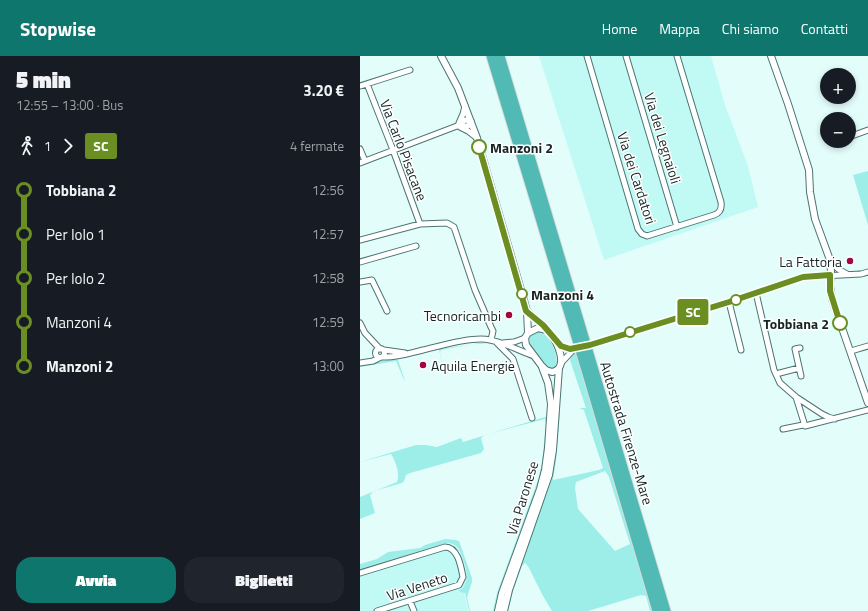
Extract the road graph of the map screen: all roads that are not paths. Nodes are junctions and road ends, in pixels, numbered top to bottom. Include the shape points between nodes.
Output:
1 (441, 56) edge
2 (491, 56) edge
3 (500, 56) edge
4 (587, 56) edge
5 (626, 56) edge
6 (677, 56) edge
7 (771, 56) edge
8 (410, 70) dead end
9 (367, 84) junction
10 (360, 86) edge
11 (465, 105) junction
12 (471, 121) junction
13 (458, 126) junction
14 (868, 130) edge
15 (856, 134) edge
16 (477, 138) junction
17 (360, 149) edge
18 (393, 150) junction
19 (362, 162) edge
20 (420, 224) junction
21 (677, 227) junction
22 (360, 240) edge
23 (416, 246) dead end
24 (830, 260) junction
25 (360, 262) edge
26 (868, 272) edge
27 (830, 275) junction
28 (848, 275) junction
29 (360, 282) edge
30 (756, 293) junction
31 (729, 302) junction
32 (526, 311) junction
33 (387, 312) dead end
34 (360, 323) edge
35 (548, 331) junction
36 (527, 336) junction
37 (554, 339) junction
38 (493, 341) junction
39 (502, 344) junction
40 (590, 345) dead end
41 (868, 346) edge
42 (800, 348) dead end
43 (380, 350) junction
44 (741, 350) dead end
45 (522, 351) junction
46 (851, 351) junction
47 (406, 353) junction
48 (534, 356) junction
49 (381, 357) junction
50 (513, 358) junction
51 (562, 362) junction
52 (360, 363) edge
53 (541, 365) junction
54 (559, 368) junction
55 (799, 368) junction
56 (776, 374) junction
57 (801, 376) dead end
58 (796, 397) junction
59 (868, 404) edge
60 (868, 410) edge
61 (532, 418) dead end
62 (835, 419) junction
63 (803, 425) junction
64 (783, 429) dead end
65 (360, 573) edge
66 (410, 601) junction
67 (377, 611) edge
68 (414, 611) edge
69 (498, 611) edge
70 (504, 611) edge
71 (657, 611) edge
72 (666, 611) edge

1 - 11 street
2 - 71 highway, Autostrada Firenze-Mare
3 - 72 highway, Autostrada Firenze-Mare
4 - 21 street, Via dei Cardatori via 639,232 647,236
5 - 21 street, Via dei Legnaioli
6 - 21 street, Via dei Cardatori via 722,206 714,216
7 - 24 street via 809,170 815,219
8 - 9 street
9 - 10 street
9 - 18 street, Via Carlo Pisacane
11 - 12 street
11 - 13 street
12 - 13 street via 468,126
12 - 16 street
13 - 16 street
13 - 18 street
14 - 15 street
16 - 32 street
17 - 19 street
18 - 19 street
18 - 20 street, Via Carlo Pisacane
20 - 22 street
20 - 38 street via 447,223 454,227 475,290 493,331
23 - 25 street
24 - 27 street
24 - 28 street
26 - 28 street
27 - 28 street
27 - 30 street via 803,277
27 - 46 street via 832,299
29 - 33 street via 372,280
30 - 31 street
30 - 56 street
31 - 40 street
31 - 44 street
32 - 35 street
32 - 36 street
34 - 43 street
35 - 36 street via 538,328
35 - 37 street
36 - 39 street
36 - 48 street, Via Paronese via 526,345
37 - 51 street
37 - 51 street via 566,349 575,348
38 - 39 street
38 - 47 street via 474,340
38 - 50 street
39 - 45 street
41 - 46 street
42 - 55 street via 795,349
43 - 47 street
43 - 49 street via 385,353
43 - 49 street via 376,355
43 - 52 street
45 - 48 street
45 - 50 street
46 - 59 street
47 - 49 street via 400,356
48 - 53 street, Via Paronese
49 - 52 street
50 - 61 street
51 - 54 street
53 - 54 street via 552,372
53 - 69 street, Via Paronese via 548,383 551,404 546,464 540,489 502,593
54 - 70 street, Via Paronese via 549,475
55 - 56 street
55 - 57 street
56 - 58 street via 784,387
58 - 62 street via 822,414
58 - 63 street
60 - 62 street
62 - 63 street
63 - 64 street
65 - 66 street, Via Veneto via 445,547 456,552 462,573 459,585
66 - 67 street, Via Veneto
66 - 68 street

